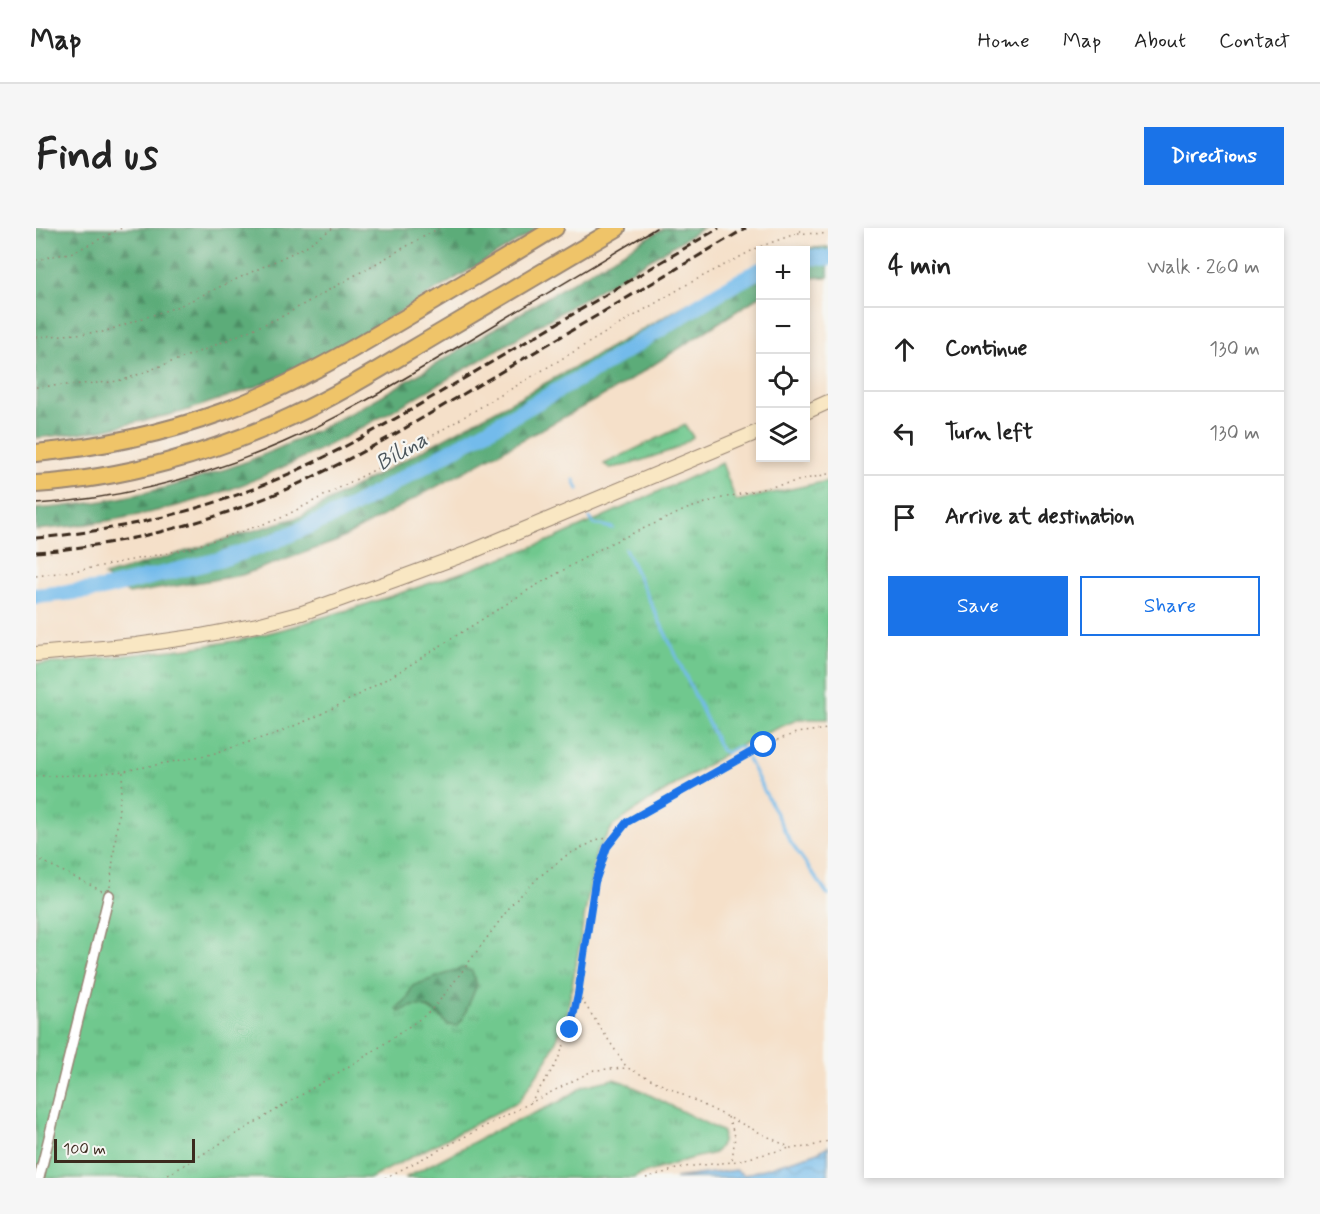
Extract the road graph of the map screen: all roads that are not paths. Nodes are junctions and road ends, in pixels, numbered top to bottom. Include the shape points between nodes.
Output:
1 (555, 228) edge
2 (617, 228) edge
3 (828, 402) edge
4 (810, 410) edge
5 (756, 433) edge
6 (36, 453) edge
7 (36, 484) edge
8 (36, 654) edge
9 (109, 895) road end
10 (39, 1178) edge

1 - 6 highway via 366,342 280,387 163,431
2 - 7 highway via 382,368 289,417 174,460 103,476
3 - 4 street
5 - 8 street via 468,553 302,612 200,636
9 - 10 street

